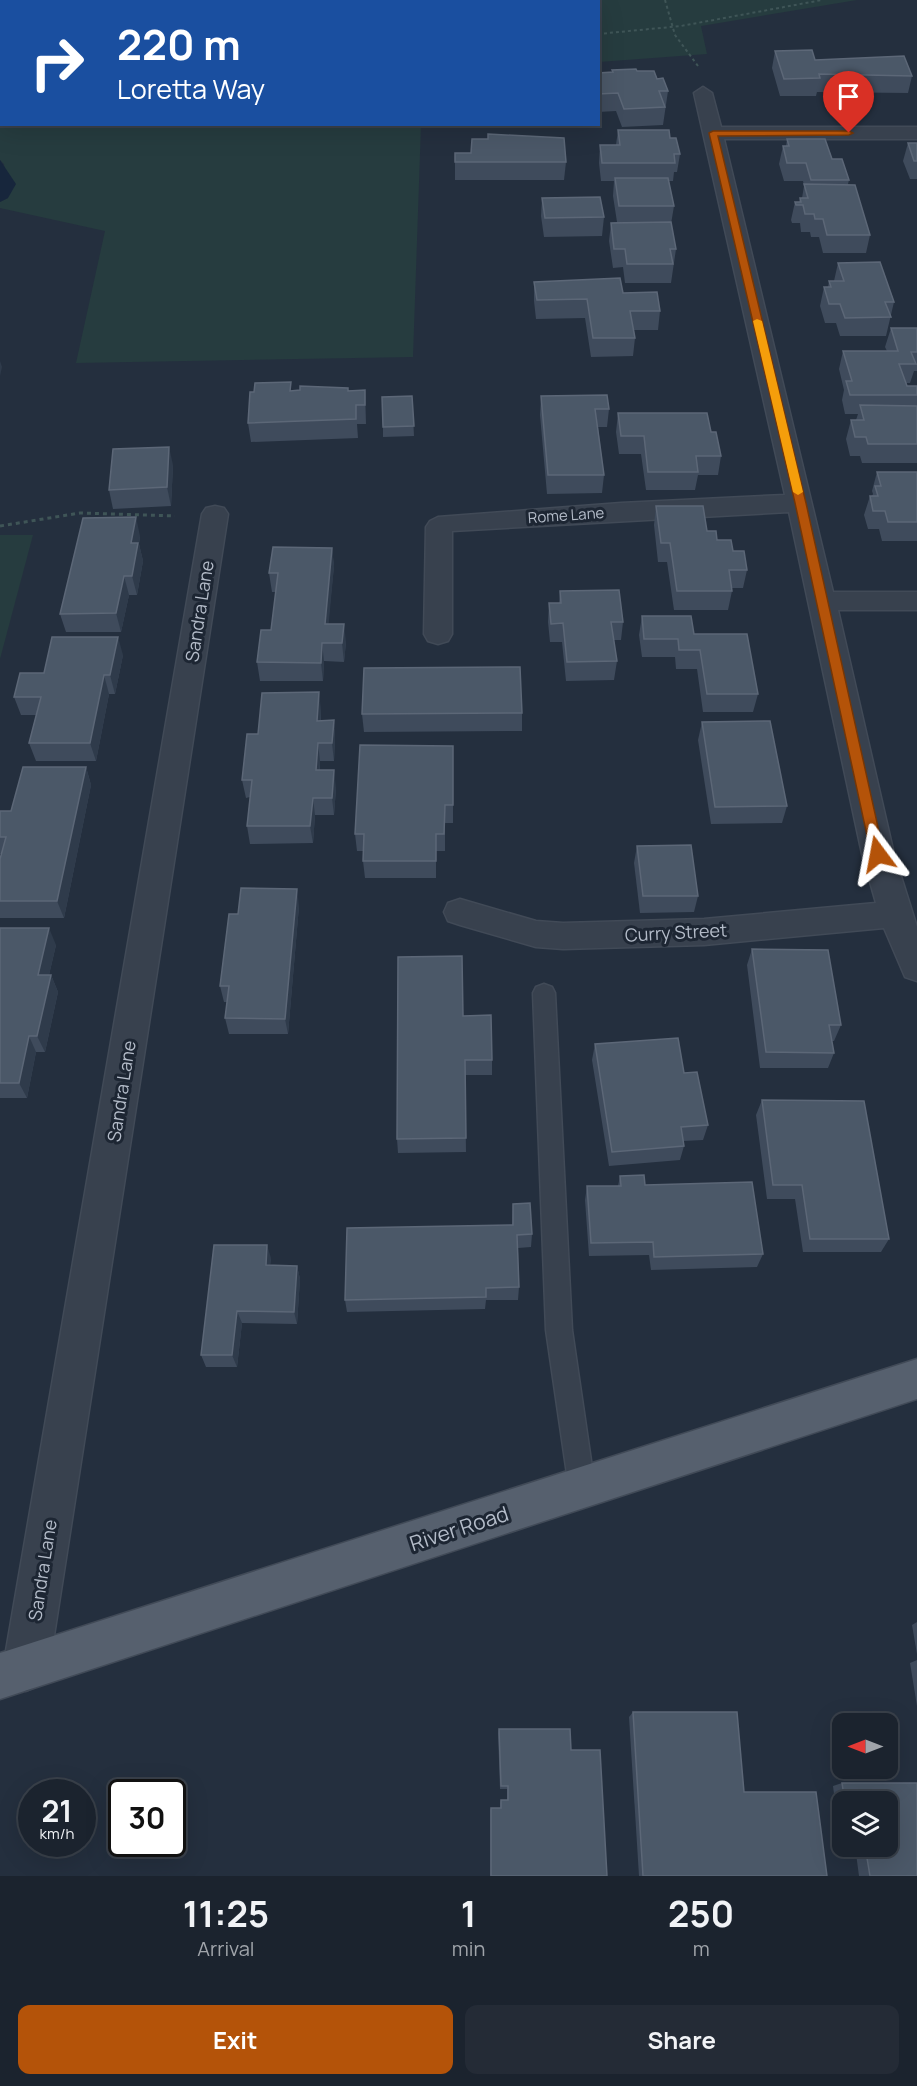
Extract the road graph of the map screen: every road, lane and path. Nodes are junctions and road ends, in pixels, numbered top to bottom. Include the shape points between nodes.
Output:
1 (665, 0) edge
2 (822, 0) edge
3 (673, 26) junction
4 (600, 34) edge
5 (703, 93) joint
6 (713, 133) junction
7 (917, 133) edge
8 (801, 503) junction
9 (215, 514) joint
10 (0, 526) edge
11 (821, 601) junction
12 (917, 602) edge
13 (438, 634) dead end
14 (460, 912) dead end
15 (895, 914) junction
16 (917, 967) edge
17 (544, 993) dead end
18 (917, 1379) edge
19 (582, 1488) junction
20 (13, 1672) edge

1 - 3 path
2 - 3 path
3 - 4 path
3 - 5 path via 701,72
5 - 6 street
6 - 7 street
6 - 8 street
8 - 11 street
8 - 13 street, Rome Lane via 447,523 439,526
9 - 10 path via 154,518 80,513
9 - 20 street, Sandra Lane
11 - 12 street
11 - 15 street
14 - 15 street, Curry Street via 536,934 563,936 704,932
15 - 16 street
17 - 19 lane via 560,1330
18 - 19 main road, River Road
19 - 20 main road, River Road

